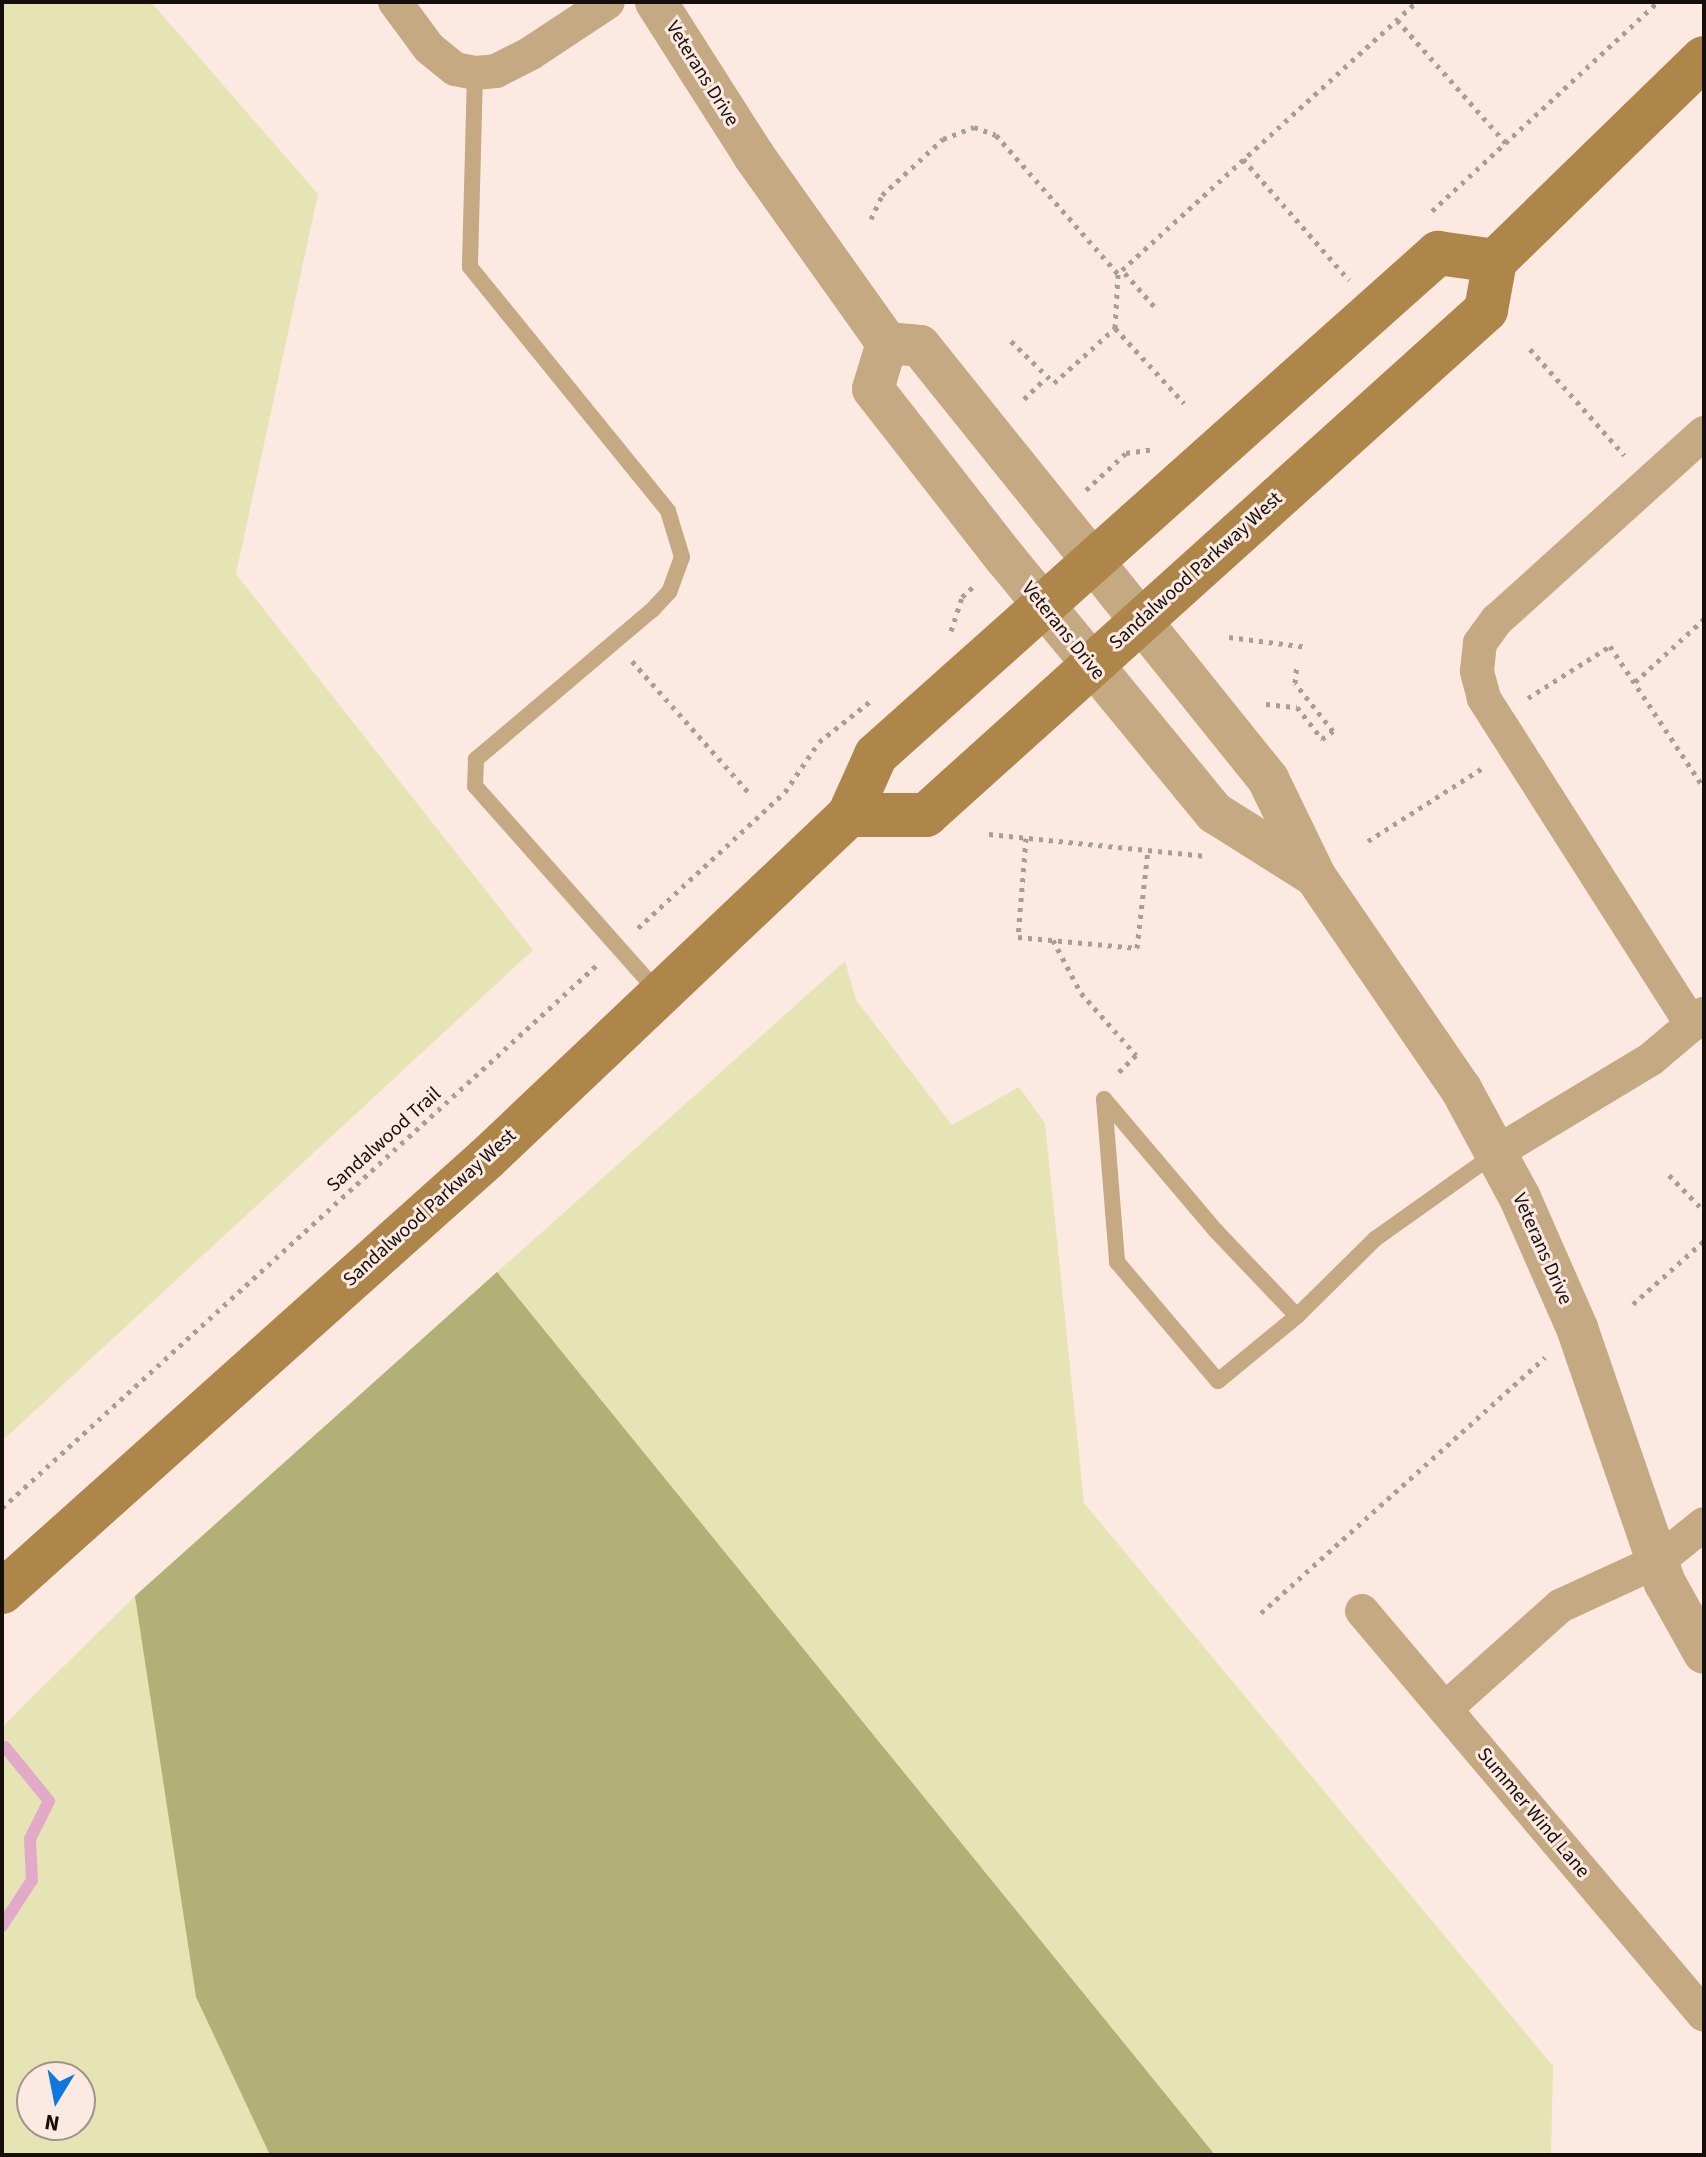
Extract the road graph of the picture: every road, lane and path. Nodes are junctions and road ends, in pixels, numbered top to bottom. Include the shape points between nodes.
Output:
1 (395, 2) edge
2 (608, 2) edge
3 (656, 2) edge
4 (1417, 2) edge
5 (1397, 20) junction
6 (1704, 58) edge
7 (475, 73) junction
8 (1506, 143) dead end
9 (1243, 159) junction
10 (871, 219) dead end
11 (1495, 261) junction
12 (1120, 272) junction
13 (1352, 284) dead end
14 (1154, 306) dead end
15 (1115, 328) junction
16 (1011, 341) dead end
17 (887, 343) junction
18 (1530, 349) dead end
19 (1045, 379) junction
20 (1024, 399) dead end
21 (1184, 403) dead end
22 (1704, 433) edge
23 (1126, 453) dead end
24 (1633, 465) dead end
25 (1100, 479) dead end
26 (1094, 562) junction
27 (1043, 606) junction
28 (1704, 619) edge
29 (1141, 620) junction
30 (1229, 637) dead end
31 (616, 642) junction
32 (1307, 647) dead end
33 (1297, 664) dead end
34 (1090, 665) junction
35 (1635, 682) junction
36 (1266, 704) dead end
37 (1517, 706) dead end
38 (1495, 760) dead end
39 (1704, 788) edge
40 (785, 792) dead end
41 (749, 793) dead end
42 (849, 815) junction
43 (989, 834) dead end
44 (1026, 838) junction
45 (1368, 841) dead end
46 (1148, 850) junction
47 (1209, 856) dead end
48 (1315, 876) junction
49 (1053, 940) junction
50 (618, 947) junction
51 (659, 993) junction
52 (1698, 1020) edge
53 (1104, 1099) junction
54 (1497, 1152) junction
55 (1669, 1175) dead end
56 (1704, 1211) edge
57 (1704, 1241) edge
58 (1633, 1304) dead end
59 (1297, 1316) junction
60 (1577, 1328) junction
61 (2, 1508) edge
62 (1704, 1524) edge
63 (1658, 1561) junction
64 (2, 1592) edge
65 (1362, 1611) dead end
66 (1261, 1613) dead end
67 (1704, 1653) edge
68 (1445, 1709) junction
69 (1704, 2015) edge

1 - 7 street via 429,48 455,69
2 - 7 street via 531,53 496,71
3 - 17 street, Veterans Drive via 754,156
4 - 5 path
5 - 8 path
5 - 9 path
6 - 11 main road
7 - 31 lane via 470,267 668,511 681,542 669,592
9 - 12 path
9 - 13 path
10 - 12 path via 882,195 943,139 974,127 996,135
11 - 26 main road, Sandalwood Parkway West via 1438,253
11 - 29 main road, Sandalwood Parkway West via 1486,310
12 - 14 path
12 - 15 path
15 - 19 path via 1054,383
15 - 21 path
16 - 19 path
17 - 26 street, Veterans Drive via 920,346
17 - 27 street, Veterans Drive via 873,389
18 - 24 path
19 - 20 path
22 - 52 street via 1497,620 1480,643 1477,671 1492,711
23 - 25 path
26 - 27 main road, Sandalwood Parkway West
26 - 29 street, Veterans Drive
27 - 34 street, Veterans Drive
27 - 42 main road, Sandalwood Parkway West via 876,755
28 - 35 path
29 - 34 main road, Sandalwood Parkway West
29 - 48 street, Veterans Drive via 1268,779
30 - 32 path
31 - 41 path
31 - 50 lane via 476,759 473,770 475,786
33 - 36 path via 1295,683 1333,731 1322,739 1297,707
34 - 42 main road, Sandalwood Parkway West via 926,815
34 - 48 street, Veterans Drive via 1215,813
35 - 37 path via 1610,646
35 - 39 path
38 - 45 path
40 - 50 path, Sandalwood Trail
42 - 51 main road, Sandalwood Parkway West
43 - 44 path
44 - 46 path
44 - 49 path via 1018,937
46 - 47 path
46 - 49 path via 1137,948
48 - 54 street, Veterans Drive via 1461,1089
49 - 53 path via 1081,993 1136,1055 1109,1082
50 - 51 lane
50 - 61 path, Sandalwood Trail
51 - 64 main road, Sandalwood Parkway West via 486,1159
52 - 54 street via 1651,1059
53 - 59 lane via 1216,1231
53 - 59 lane via 1117,1262 1218,1381
54 - 59 lane via 1375,1239
54 - 60 street, Veterans Drive
55 - 56 path
57 - 58 path
60 - 63 street, Veterans Drive
60 - 66 path
62 - 63 street
63 - 67 street, Veterans Drive
63 - 68 street via 1560,1606
65 - 68 street, Summer Wind Lane
68 - 69 street, Summer Wind Lane

